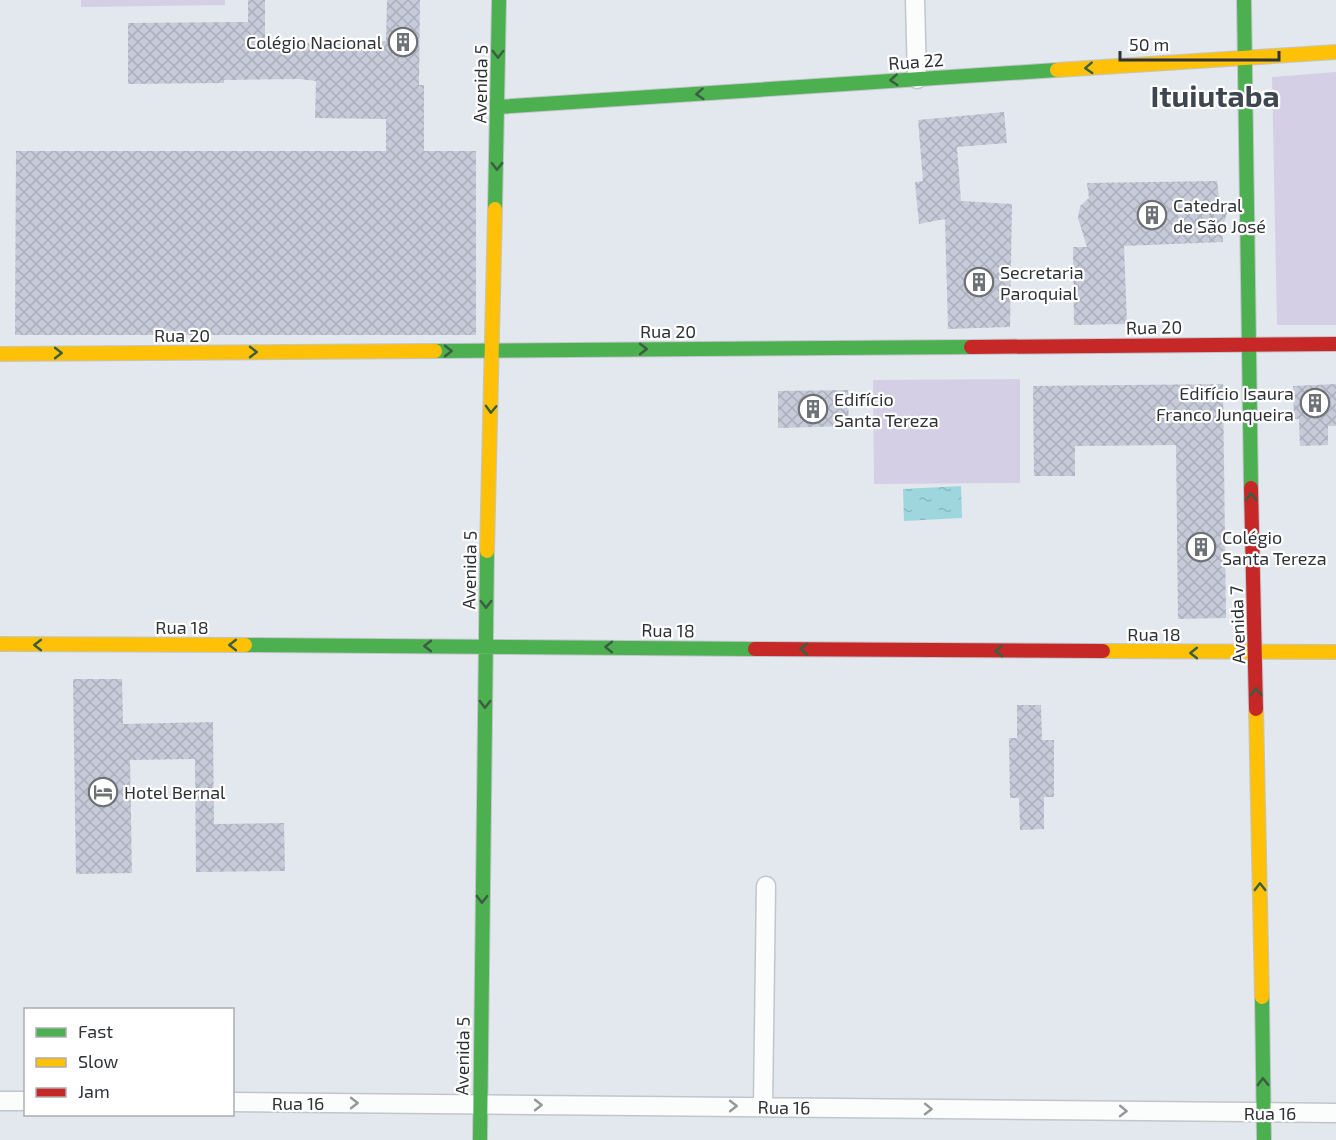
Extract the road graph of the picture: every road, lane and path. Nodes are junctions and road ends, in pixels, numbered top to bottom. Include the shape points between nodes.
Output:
1 (499, 0) edge
2 (915, 0) edge
3 (1244, 0) edge
4 (1336, 52) edge
5 (1244, 59) junction
6 (917, 79) junction
7 (498, 107) junction
8 (1249, 344) junction
9 (1336, 344) edge
10 (492, 350) junction
11 (0, 354) edge
12 (0, 644) edge
13 (486, 646) junction
14 (1336, 652) edge
15 (1256, 653) junction
16 (766, 886) dead end
17 (0, 1101) edge
18 (24, 1101) edge
19 (234, 1102) edge
20 (479, 1104) junction
21 (763, 1106) junction
22 (1264, 1113) junction
23 (1336, 1113) edge
24 (480, 1140) edge
25 (1264, 1140) edge

1 -> 7 street, Avenida 5
2 - 6 street
3 - 5 street, Avenida 7
4 - 5 street, Rua 22
5 -> 6 street, Rua 22
5 - 8 street, Avenida 7
6 -> 7 street, Rua 22
7 -> 10 street, Avenida 5
8 - 9 street, Rua 20
10 -> 8 street, Rua 20
15 -> 8 street, Avenida 7
11 -> 10 street, Rua 20
10 -> 13 street, Avenida 5
13 -> 12 street, Rua 18
15 -> 13 street, Rua 18
13 -> 20 street, Avenida 5
14 - 15 street, Rua 18
22 -> 15 street, Avenida 7
16 - 21 street
17 - 18 street
19 -> 20 street, Rua 16
20 -> 21 street, Rua 16
20 - 24 street, Avenida 5
21 -> 22 street, Rua 16
22 - 23 street, Rua 16
22 - 25 street, Avenida 7

